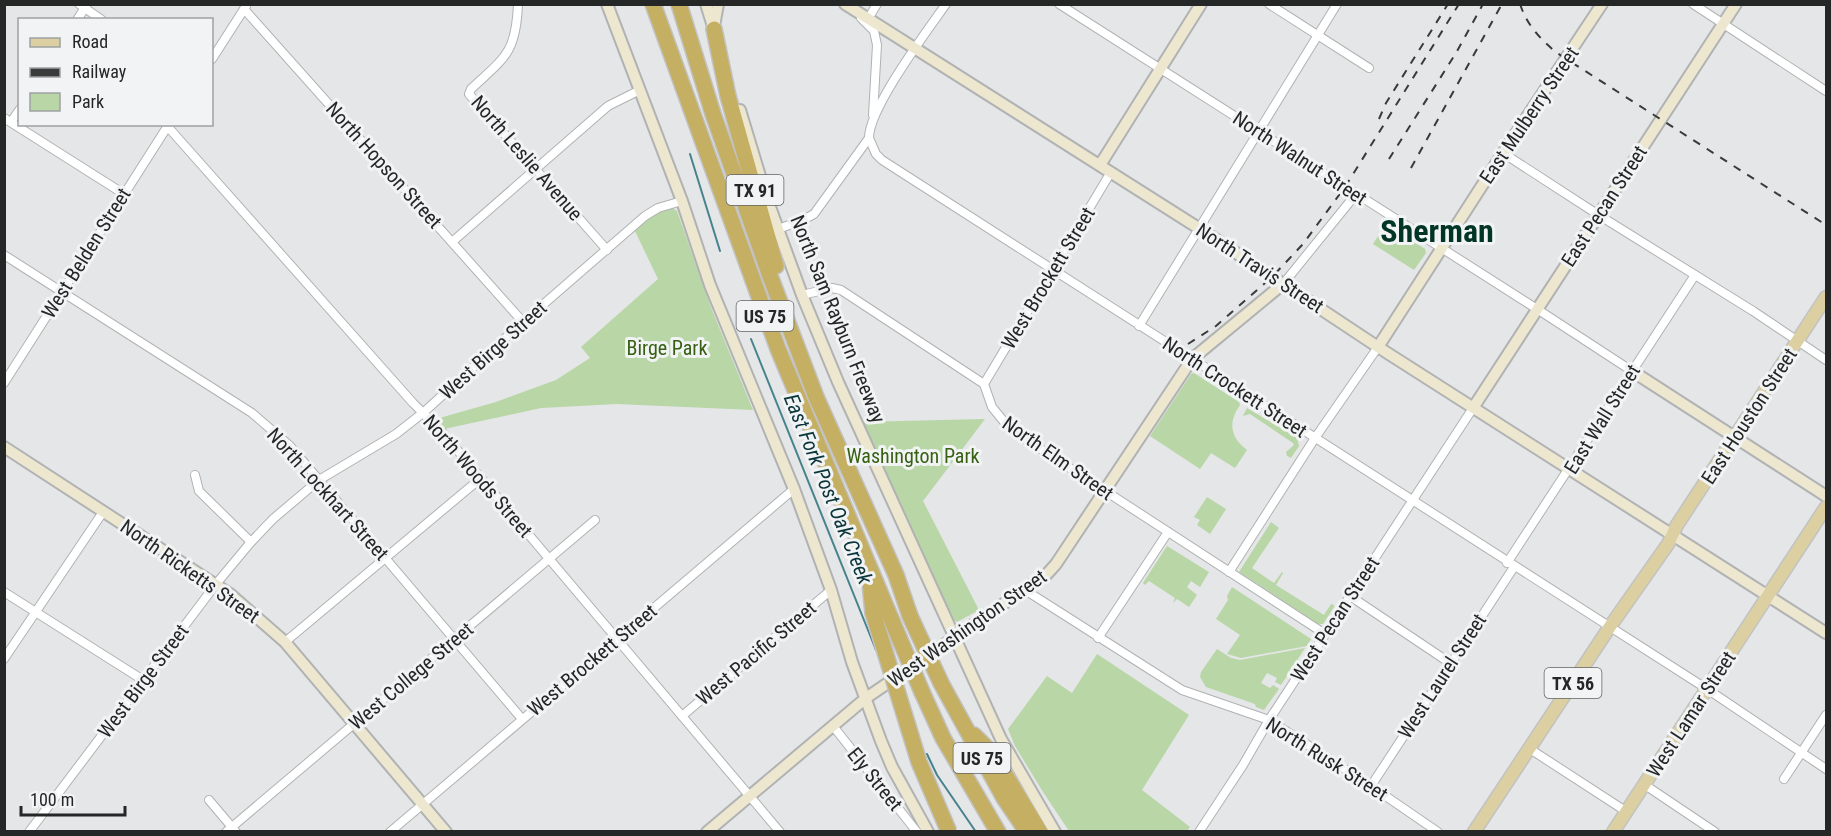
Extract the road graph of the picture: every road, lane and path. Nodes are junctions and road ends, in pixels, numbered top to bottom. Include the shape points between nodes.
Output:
1 (518, 4) edge
2 (607, 4) edge
3 (679, 4) edge
4 (706, 4) edge
5 (718, 4) edge
6 (877, 4) edge
7 (946, 4) edge
8 (1059, 4) edge
9 (1201, 4) edge
10 (1269, 4) edge
11 (1336, 4) edge
12 (1602, 4) edge
13 (1693, 4) edge
14 (1736, 4) edge
15 (83, 6) edge
16 (653, 6) edge
17 (246, 7) edge
18 (848, 7) edge
19 (99, 18) edge
20 (868, 19) junction
21 (1724, 23) junction
22 (714, 29) junction
23 (1318, 35) junction
24 (915, 48) junction
25 (213, 57) edge
26 (1161, 68) junction
27 (1369, 68) dead end
28 (640, 90) junction
29 (1827, 91) edge
30 (873, 116) junction
31 (8, 120) edge
32 (169, 126) edge
33 (1257, 131) junction
34 (869, 138) junction
35 (1503, 153) junction
36 (1100, 165) junction
37 (534, 170) junction
38 (1111, 172) junction
39 (124, 194) junction
40 (1356, 194) junction
41 (682, 201) junction
42 (1597, 214) junction
43 (778, 229) junction
44 (1200, 229) junction
45 (452, 242) junction
46 (1441, 249) junction
47 (607, 250) junction
48 (4, 255) edge
49 (1053, 271) junction
50 (1695, 275) junction
51 (1284, 283) junction
52 (62, 292) junction
53 (802, 294) junction
54 (1827, 297) edge
55 (1537, 309) junction
56 (523, 322) junction
57 (1139, 326) junction
58 (1797, 341) junction
59 (1378, 347) junction
60 (798, 350) junction
61 (1192, 359) junction
62 (1827, 360) edge
63 (1632, 371) junction
64 (4, 383) edge
65 (984, 384) junction
66 (1473, 408) junction
67 (424, 412) junction
68 (1734, 437) junction
69 (1314, 438) junction
70 (4, 447) edge
71 (1570, 469) junction
72 (195, 475) dead end
73 (481, 478) junction
74 (319, 480) junction
75 (794, 489) junction
76 (1104, 491) junction
77 (1827, 496) edge
78 (1412, 500) junction
79 (1827, 507) edge
80 (103, 512) junction
81 (596, 520) dead end
82 (1168, 532) junction
83 (1672, 535) junction
84 (251, 542) junction
85 (385, 558) junction
86 (549, 559) junction
87 (1511, 565) junction
88 (1229, 572) junction
89 (216, 584) junction
90 (831, 590) junction
91 (1025, 590) junction
92 (4, 592) edge
93 (1350, 596) junction
94 (1768, 596) junction
95 (36, 612) junction
96 (885, 625) junction
97 (1609, 628) junction
98 (1827, 633) edge
99 (1325, 634) junction
100 (954, 636) junction
101 (1098, 638) junction
102 (454, 639) junction
103 (616, 639) junction
104 (285, 642) junction
105 (4, 659) edge
106 (1450, 663) junction
107 (144, 680) junction
108 (1707, 689) junction
109 (866, 699) junction
110 (1827, 715) edge
111 (682, 716) junction
112 (522, 718) junction
113 (1269, 720) junction
114 (962, 723) junction
115 (355, 724) junction
116 (832, 726) junction
117 (1530, 749) junction
118 (1802, 752) junction
119 (1827, 769) edge
120 (1784, 779) dead end
121 (1645, 785) junction
122 (1371, 786) junction
123 (750, 795) junction
124 (209, 800) dead end
125 (423, 803) junction
126 (1626, 812) junction
127 (231, 830) edge
128 (29, 831) edge
129 (390, 831) edge
130 (446, 831) edge
131 (707, 831) edge
132 (780, 831) edge
133 (918, 831) edge
134 (928, 831) edge
135 (949, 831) edge
136 (998, 831) edge
137 (1027, 831) edge
138 (1040, 831) edge
139 (1055, 831) edge
140 (1199, 831) edge
141 (1438, 831) edge
142 (1474, 831) edge
143 (1613, 831) edge
144 (1715, 831) edge

1 - 37 street, North Leslie Avenue via 508,55 469,94
2 - 28 main road
3 - 60 highway, US 75 via 713,114
4 - 22 main road, North Sam Rayburn Freeway
5 - 22 main road
6 - 20 street
7 - 24 street
8 - 26 street, North Walnut Street
9 - 26 main road
10 - 23 street
11 - 23 street
12 - 35 main road, East Mulberry Street
13 - 21 street
14 - 21 main road, East Pecan Street
15 - 19 street
16 - 96 highway, US 75 via 778,349 869,567 873,613
17 - 25 street
17 - 45 street, North Hopson Street
18 - 20 main road, North Travis Street
18 - 30 street via 874,32 877,45
20 - 24 main road, North Travis Street
21 - 29 street
21 - 42 main road, East Pecan Street
22 - 43 main road, North Sam Rayburn Freeway
22 - 60 highway, TX 91 via 728,96
23 - 27 street
23 - 33 street
24 - 30 street
24 - 36 main road, North Travis Street
26 - 33 street, North Walnut Street
26 - 36 main road
28 - 37 street via 608,106
28 - 41 main road
30 - 34 street
31 - 39 street
32 - 39 street, West Belden Street
32 - 67 street, North Woods Street
33 - 40 street, North Walnut Street
33 - 44 street
34 - 43 street via 814,214
34 - 49 street, North Crockett Street via 882,160
35 - 42 street
35 - 46 main road, East Mulberry Street
36 - 38 main road, North Travis Street
37 - 45 street
37 - 47 street, North Leslie Avenue
38 - 44 main road, North Travis Street
38 - 49 street, West Brockett Street
39 - 52 street, West Belden Street
40 - 46 street, North Walnut Street
40 - 51 street
41 - 47 street, West Birge Street via 645,216
41 - 75 main road via 710,285
42 - 50 street
42 - 55 main road, East Pecan Street
43 - 53 main road, North Sam Rayburn Freeway
44 - 51 main road, North Travis Street
44 - 57 street
45 - 56 street, North Hopson Street
46 - 55 street, North Walnut Street
46 - 59 main road, East Mulberry Street
47 - 56 street, West Birge Street
48 - 52 street, North Lockhart Street
49 - 57 street, North Crockett Street
49 - 65 street, West Brockett Street
50 - 58 street
50 - 63 street, East Wall Street
51 - 59 main road, North Travis Street
51 - 61 main road, West Washington Street
52 - 64 street, West Belden Street
52 - 74 street, North Lockhart Street via 252,413 290,446
53 - 65 street via 841,290
53 - 100 main road, North Sam Rayburn Freeway
54 - 58 main road, East Houston Street / TX 56
55 - 63 street, North Walnut Street
55 - 66 main road, East Pecan Street
56 - 67 street, West Birge Street
57 - 61 street, North Crockett Street
58 - 62 street
58 - 68 main road, East Houston Street / TX 56
59 - 66 main road, North Travis Street
59 - 69 street
60 - 114 highway, US 75, bridge via 896,575 910,616
61 - 69 street, North Crockett Street
61 - 76 main road, West Washington Street
63 - 68 main road
63 - 71 street, East Wall Street
65 - 76 street, North Elm Street via 992,407 1010,429
66 - 71 main road, North Travis Street
66 - 78 street, West Pecan Street
67 - 73 street, North Woods Street
67 - 74 street, West Birge Street via 396,434
68 - 77 main road
68 - 83 main road, East Houston Street / TX 56
69 - 78 street, North Crockett Street
69 - 88 street
70 - 80 main road, North Ricketts Street
71 - 83 main road, North Travis Street
71 - 87 street, East Wall Street
72 - 84 street via 199,491
73 - 85 street
73 - 86 street, North Woods Street
74 - 84 street, West Birge Street
74 - 85 street, North Lockhart Street
75 - 90 main road
75 - 103 street, West Brockett Street
76 - 82 street, North Elm Street
76 - 91 main road, West Washington Street via 1056,564
78 - 87 street, North Crockett Street
78 - 93 street, West Pecan Street
79 - 94 main road, West Lamar Street
80 - 89 main road, North Ricketts Street
80 - 95 street
81 - 86 street, West College Street
82 - 88 street, North Elm Street
82 - 101 street
83 - 94 main road, North Travis Street
83 - 97 main road, TX 56
84 - 89 street, West Birge Street
85 - 102 street, North Lockhart Street
85 - 104 street
86 - 102 street, West College Street
86 - 103 street, North Woods Street
87 - 97 street, North Crockett Street
87 - 106 street, West Laurel Street
88 - 99 street, North Elm Street
89 - 104 main road, North Ricketts Street
89 - 107 street, West Birge Street
90 - 109 main road
90 - 111 street, West Pacific Street
91 - 100 main road, West Washington Street
91 - 101 street, North Rusk Street
92 - 95 street
93 - 99 street, West Pecan Street
93 - 106 street
94 - 98 main road, North Travis Street
94 - 108 main road, West Lamar Street
95 - 105 street
95 - 107 street
96 - 135 highway, bridge via 919,762
96 - 136 highway, US 75, bridge via 949,748
97 - 108 street, North Crockett Street
97 - 117 main road, TX 56
99 - 113 street, West Pecan Street
100 - 109 main road, West Washington Street
100 - 139 main road, North Sam Rayburn Freeway via 1001,739
101 - 113 street, North Rusk Street via 1182,690
102 - 112 street, North Lockhart Street
102 - 115 street, West College Street
103 - 111 street, North Woods Street
103 - 112 street, West Brockett Street
104 - 115 main road, North Ricketts Street
106 - 122 street, West Laurel Street
107 - 128 street, West Birge Street
108 - 118 street, North Crockett Street
108 - 121 main road, West Lamar Street
109 - 116 main road, West Washington Street
109 - 134 main road via 892,767
110 - 118 street
111 - 123 street, North Woods Street
112 - 125 street, West Brockett Street
113 - 122 street, North Rusk Street
113 - 140 street, West Pecan Street
114 - 137 highway, US 75
114 - 138 highway via 992,753
115 - 125 main road, North Ricketts Street
115 - 127 street, West College Street
116 - 123 main road, West Washington Street
116 - 133 street, Ely Street
117 - 126 street
117 - 142 main road, TX 56
118 - 119 street, North Crockett Street
118 - 120 street
121 - 126 main road, West Lamar Street
121 - 144 street
122 - 141 street, North Rusk Street
123 - 131 main road, West Washington Street
123 - 132 street, North Woods Street
124 - 127 street
125 - 129 street, West Brockett Street
125 - 130 main road, North Ricketts Street
126 - 143 main road, West Lamar Street

